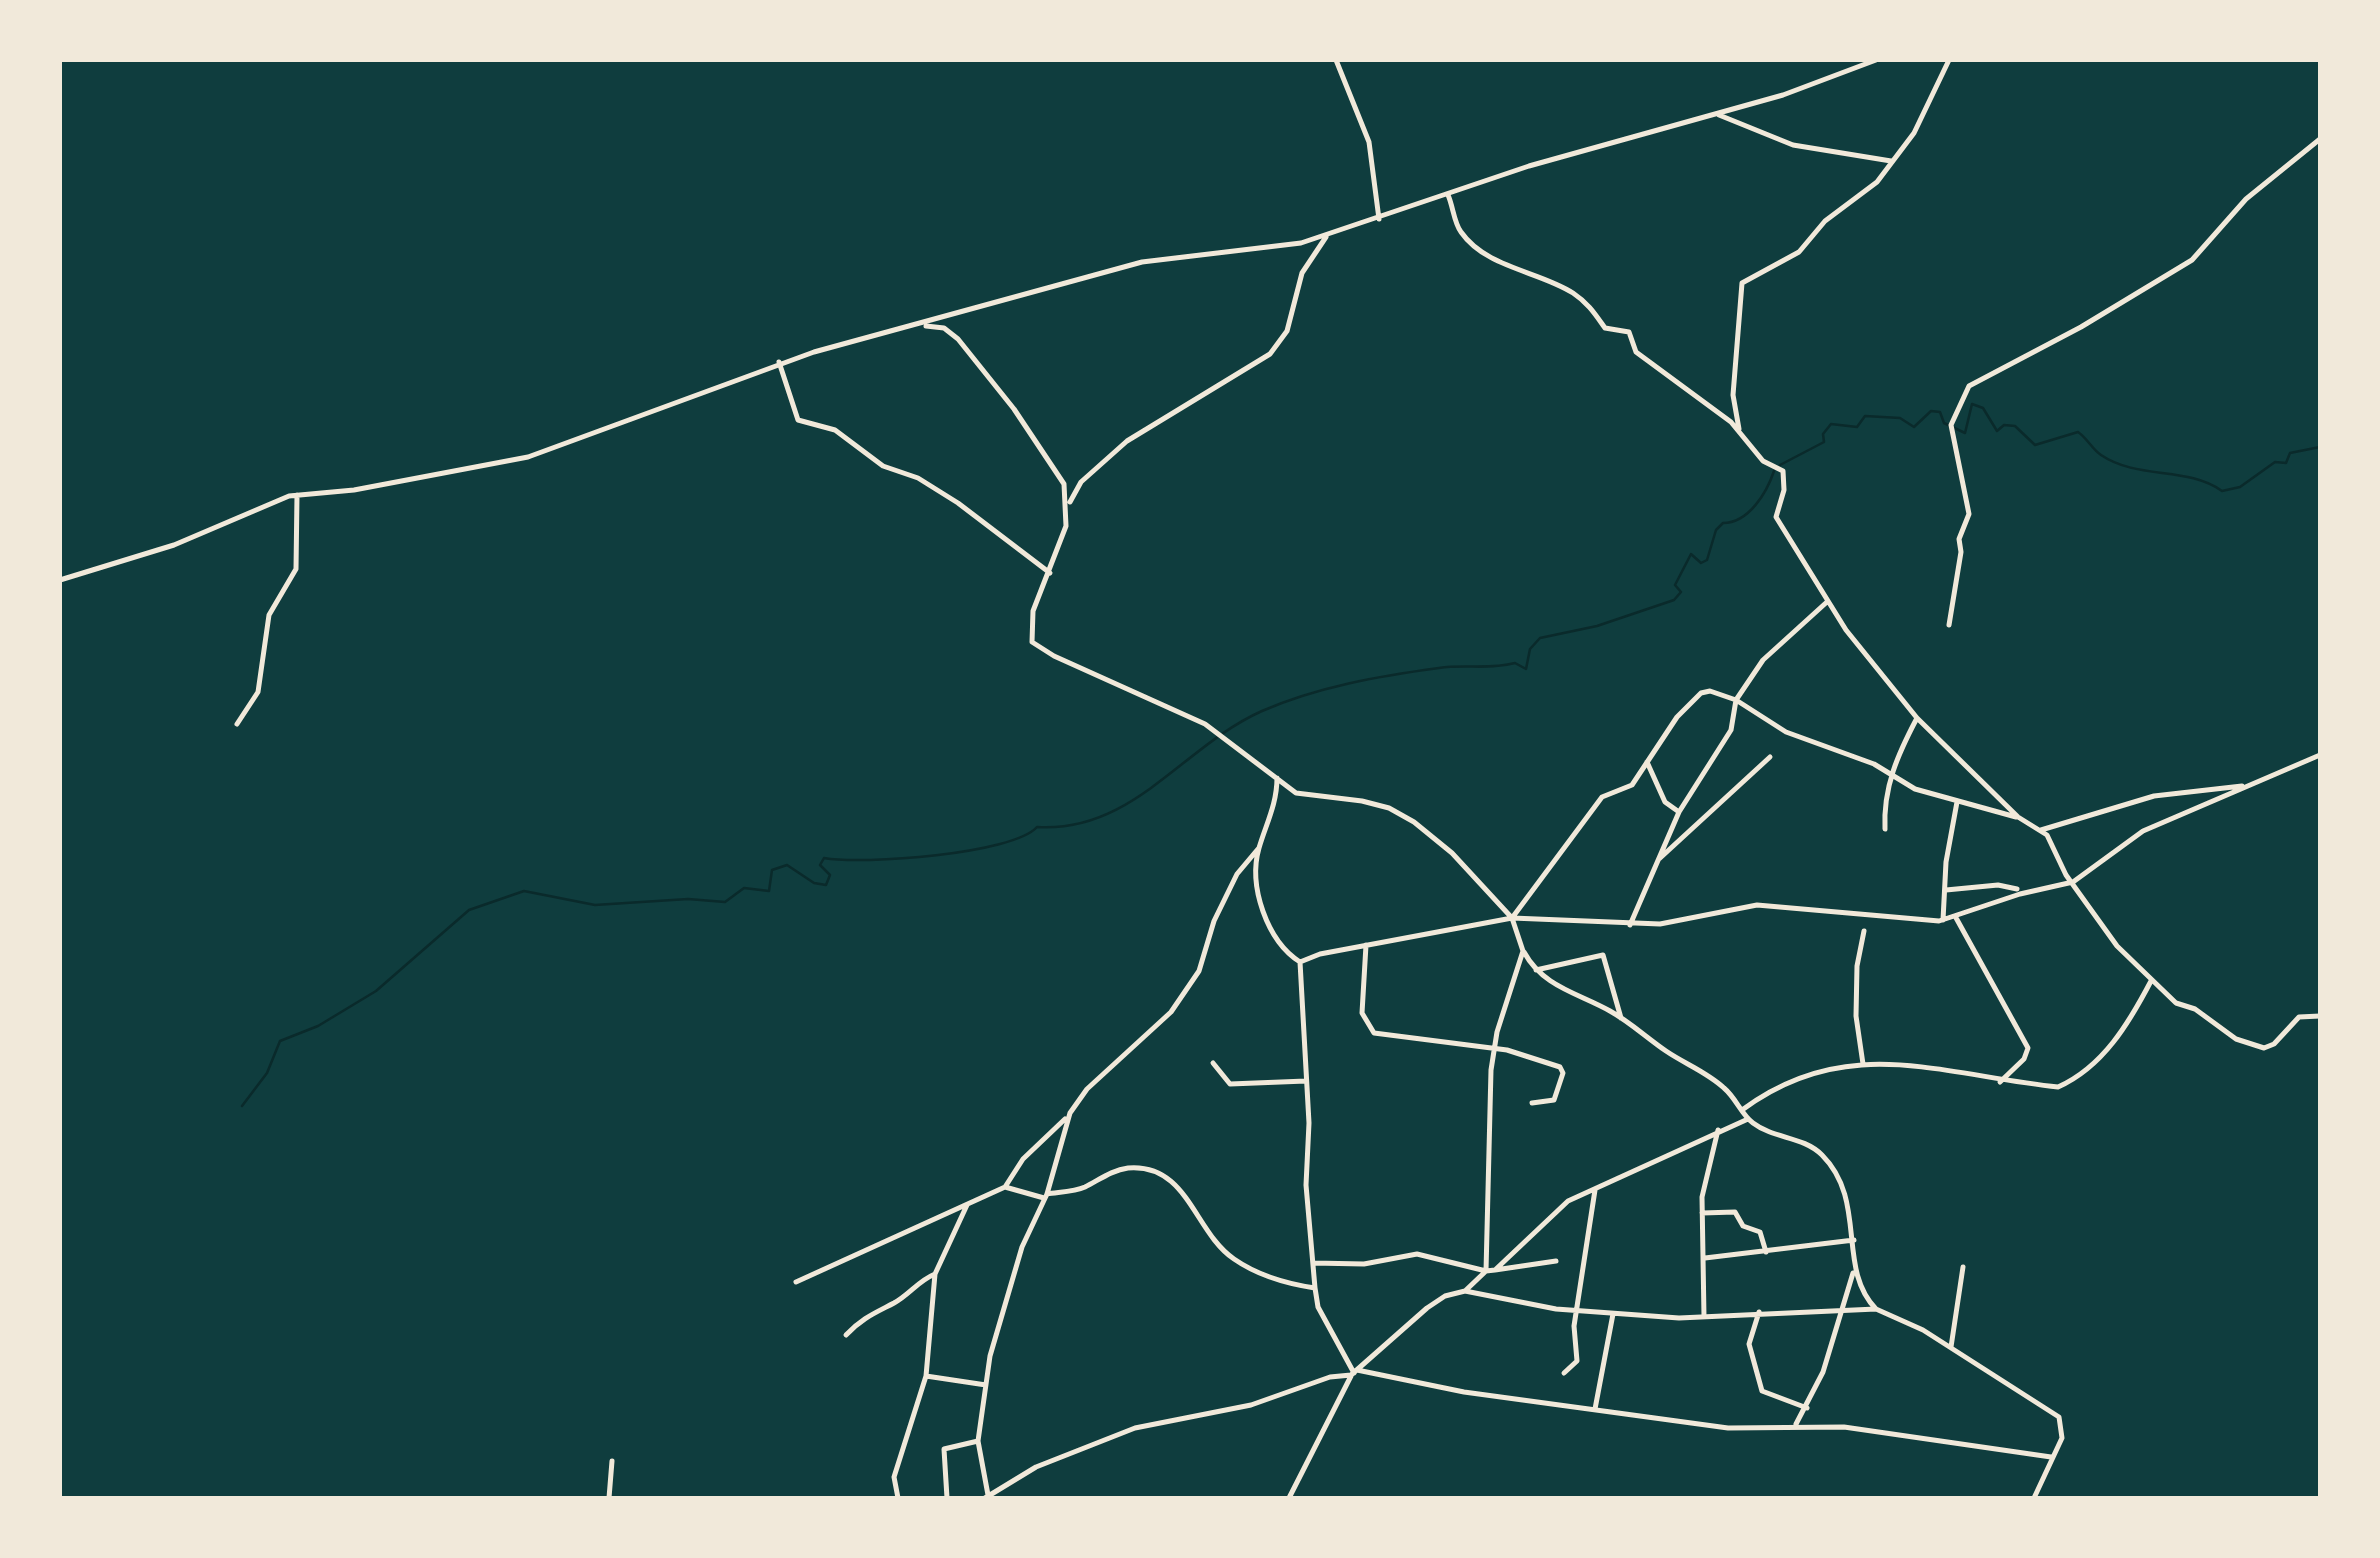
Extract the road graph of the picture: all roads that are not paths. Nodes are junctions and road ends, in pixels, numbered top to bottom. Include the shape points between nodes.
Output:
1 (1336, 60) edge
2 (1876, 60) edge
3 (1948, 60) edge
4 (1719, 115) junction
5 (2320, 138) edge
6 (1891, 161) junction
7 (1448, 195) junction
8 (1379, 219) junction
9 (1328, 235) junction
10 (918, 325) junction
11 (779, 362) junction
12 (1740, 430) junction
13 (297, 495) junction
14 (1067, 512) junction
15 (1050, 572) junction
16 (60, 580) edge
17 (1828, 600) junction
18 (1949, 624) dead end
19 (1736, 700) junction
20 (1917, 718) junction
21 (237, 724) dead end
22 (2320, 755) edge
23 (1770, 756) dead end
24 (1647, 762) junction
25 (1891, 776) junction
26 (1277, 778) junction
27 (2247, 786) junction
28 (1957, 802) junction
29 (1679, 812) junction
30 (2018, 817) junction
31 (1886, 828) dead end
32 (2041, 830) junction
33 (1258, 849) junction
34 (1657, 862) junction
35 (2073, 882) junction
36 (2016, 889) dead end
37 (1945, 890) junction
38 (1955, 916) junction
39 (1512, 918) junction
40 (1943, 920) junction
41 (1630, 925) junction
42 (1864, 931) dead end
43 (1366, 945) junction
44 (1524, 951) junction
45 (1300, 962) junction
46 (1536, 970) junction
47 (2151, 981) junction
48 (2320, 1016) edge
49 (1621, 1018) junction
50 (1496, 1050) junction
51 (1214, 1063) dead end
52 (1863, 1064) junction
53 (1306, 1081) junction
54 (2000, 1082) junction
55 (1532, 1102) dead end
56 (1742, 1110) junction
57 (1070, 1113) junction
58 (1748, 1119) junction
59 (1718, 1130) junction
60 (1005, 1187) junction
61 (1595, 1190) junction
62 (1045, 1196) junction
63 (967, 1205) junction
64 (1702, 1213) junction
65 (1854, 1240) junction
66 (1766, 1252) junction
67 (1705, 1258) junction
68 (1556, 1261) dead end
69 (1314, 1263) junction
70 (1964, 1267) dead end
71 (1495, 1270) junction
72 (1854, 1270) junction
73 (1486, 1272) junction
74 (936, 1274) junction
75 (796, 1282) dead end
76 (1315, 1288) junction
77 (1465, 1291) junction
78 (1876, 1309) junction
79 (1578, 1312) junction
80 (1759, 1312) junction
81 (1840, 1312) junction
82 (1613, 1314) junction
83 (1704, 1317) junction
84 (846, 1335) dead end
85 (1950, 1347) junction
86 (1564, 1372) dead end
87 (1354, 1373) junction
88 (926, 1376) junction
89 (986, 1385) junction
90 (1807, 1408) junction
91 (1596, 1409) junction
92 (1796, 1424) junction
93 (978, 1442) junction
94 (2052, 1457) junction
95 (612, 1461) dead end
96 (610, 1498) edge
97 (898, 1498) edge
98 (947, 1498) edge
99 (987, 1498) edge
100 (1290, 1498) edge
101 (2034, 1498) edge

1 - 8 street via 1369,142
2 - 4 street
3 - 6 street via 1914,134
4 - 6 street via 1793,145
4 - 7 street
5 - 18 street via 2246,200 2192,260 1969,386 1951,425 1969,514 1959,539
6 - 12 street via 1877,182 1825,221 1799,252 1742,283 1733,395
7 - 8 street
7 - 12 street via 1463,234 1512,268 1575,294 1604,328 1630,332 1636,352
8 - 9 street
9 - 10 street via 1288,246 1142,262
9 - 14 street via 1302,274 1287,331 1270,354 1127,441 1081,482
10 - 11 street
10 - 14 street via 953,334 1014,409 1064,484
11 - 13 street via 528,457
11 - 15 street via 798,420 835,430 884,466 918,478
12 - 17 street via 1762,460 1783,470 1776,516
13 - 16 street via 174,545
13 - 21 street via 296,570 274,602 258,692
14 - 15 street
15 - 26 street via 1030,630 1040,649 1206,724
17 - 19 street via 1762,660
17 - 20 street
19 - 24 street via 1701,693
19 - 25 street via 1786,732
19 - 29 street via 1731,730
20 - 25 street
20 - 30 street
22 - 27 street
23 - 34 street
24 - 29 street via 1666,802
24 - 39 street via 1632,785 1602,797
25 - 28 street
25 - 31 street
26 - 33 street
26 - 39 street via 1310,798 1362,801 1414,822
27 - 32 street via 2154,796
27 - 35 street via 2142,831
28 - 30 street
28 - 37 street
29 - 34 street
30 - 32 street
32 - 35 street
33 - 45 street via 1267,920 1278,944
33 - 57 street via 1238,874 1199,971 1171,1012
34 - 41 street
35 - 38 street
35 - 47 street via 2117,946
36 - 37 street
37 - 40 street
38 - 40 street
38 - 54 street via 2028,1048
39 - 41 street
39 - 43 street
39 - 44 street
40 - 41 street via 1757,905
42 - 52 street via 1856,966
43 - 45 street
43 - 50 street via 1362,1012 1374,1033
44 - 46 street
44 - 50 street
45 - 53 street
46 - 49 street
46 - 49 street via 1604,956
47 - 48 street via 2223,1032 2264,1048 2299,1017
47 - 54 street via 2110,1048 2080,1077 2058,1086
49 - 56 street via 1712,1077
50 - 55 street via 1560,1067 1554,1100
50 - 73 street
51 - 53 street via 1230,1084
52 - 54 street via 1931,1065
52 - 56 street via 1792,1077
53 - 69 street
56 - 58 street
57 - 60 street
57 - 62 street
58 - 59 street
58 - 65 street via 1812,1147 1829,1163 1848,1205
59 - 61 street
59 - 64 street
60 - 62 street
60 - 63 street
61 - 71 street via 1568,1201
61 - 79 street
62 - 76 street via 1124,1168 1155,1171 1180,1189 1235,1260
62 - 89 street via 1005,1302
63 - 74 street
63 - 75 street
64 - 66 street via 1735,1212 1743,1226 1760,1232
64 - 67 street
65 - 66 street
65 - 72 street
66 - 67 street
67 - 83 street
68 - 71 street
69 - 73 street via 1417,1254
69 - 76 street
70 - 85 street
71 - 73 street
72 - 78 street via 1862,1295
72 - 81 street
73 - 77 street
74 - 84 street via 872,1311
74 - 88 street
76 - 87 street via 1318,1307
77 - 79 street
77 - 87 street via 1427,1308
78 - 81 street
78 - 85 street
79 - 82 street
79 - 86 street via 1577,1360
80 - 81 street
80 - 83 street
80 - 90 street via 1749,1344 1762,1391
81 - 90 street
82 - 83 street
82 - 91 street
85 - 94 street via 2059,1417 2062,1438
87 - 91 street
87 - 99 street via 1251,1404 1134,1428 1036,1467
87 - 100 street
88 - 89 street
88 - 97 street via 894,1477
89 - 93 street
90 - 92 street
91 - 92 street via 1748,1430
92 - 94 street via 1911,1433
93 - 98 street via 944,1449
93 - 99 street
94 - 101 street
95 - 96 street

